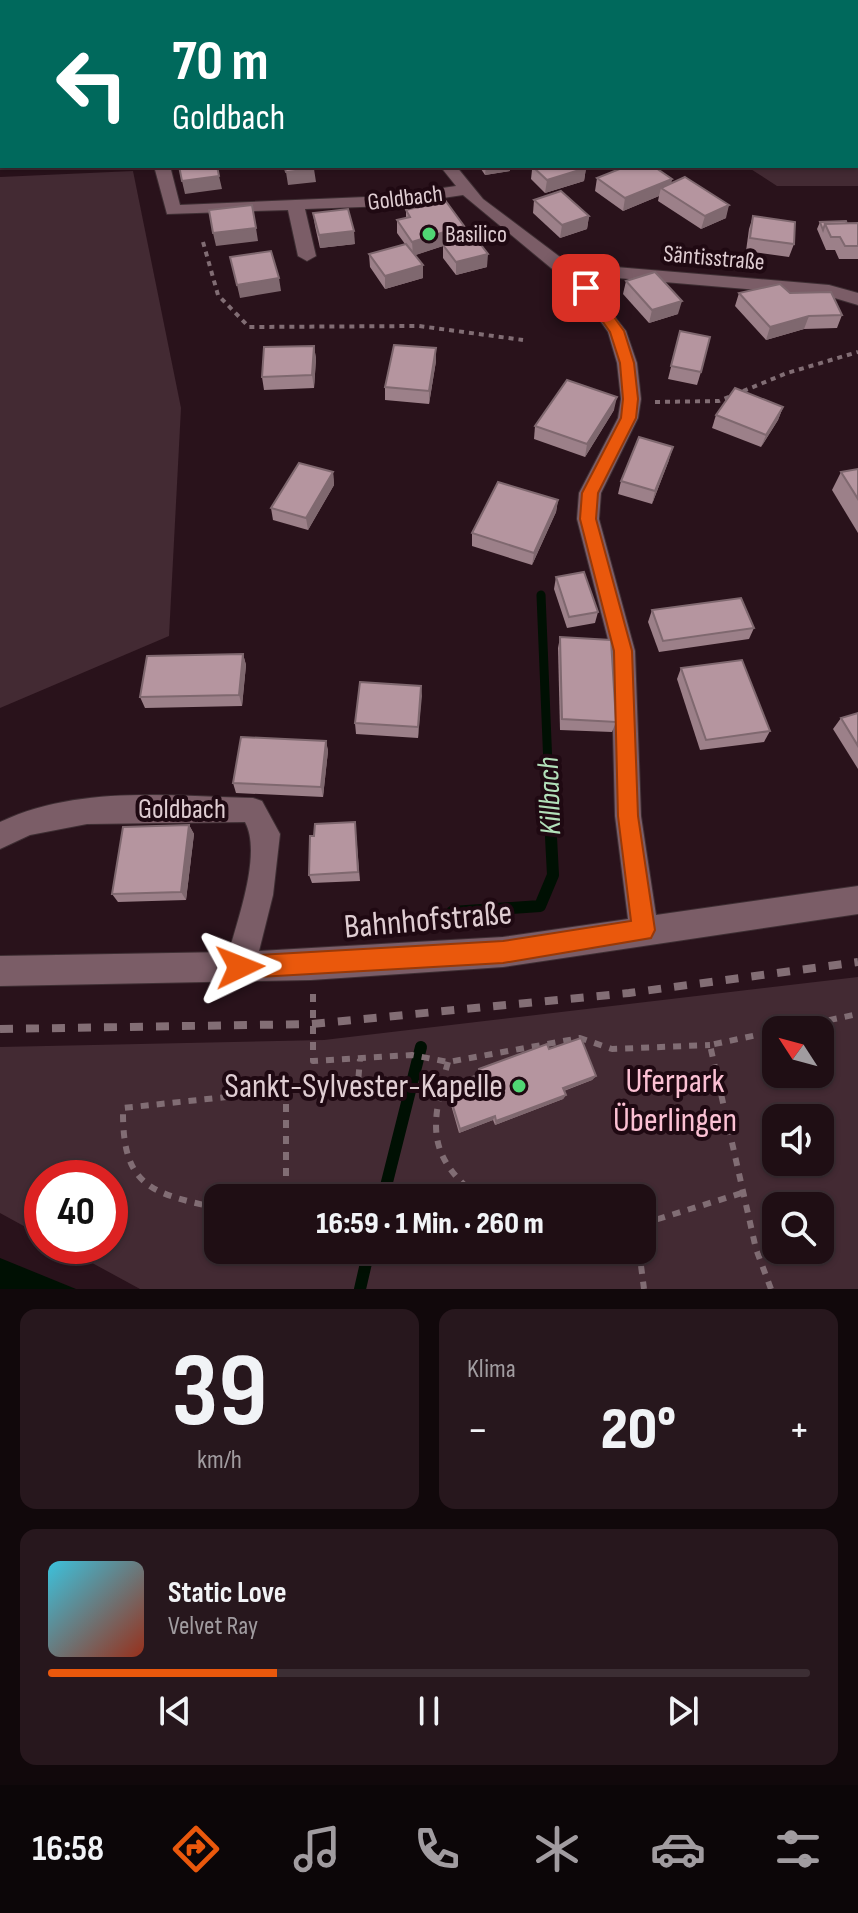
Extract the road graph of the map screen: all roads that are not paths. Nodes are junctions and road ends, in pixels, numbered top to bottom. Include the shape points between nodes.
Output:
1 (162, 168) edge
2 (449, 168) edge
3 (465, 190) junction
4 (296, 207) junction
5 (307, 256) dead end
6 (565, 268) junction
7 (858, 299) edge
8 (0, 836) edge
9 (858, 900) edge
10 (644, 930) junction
11 (240, 967) junction
12 (0, 971) edge

1 - 4 street, Goldbach via 173,210
2 - 3 street, Goldbach
3 - 4 street, Goldbach
3 - 6 street, Goldbach
4 - 5 street
6 - 7 street, Säntisstraße via 829,291
6 - 10 street, Goldbach via 617,331 627,363 628,418 590,493 588,519 623,651 628,816
8 - 11 street, Goldbach via 21,823 107,809 253,810 266,834 259,895
9 - 10 street, Bahnhofstraße
10 - 11 street, Bahnhofstraße via 503,952
11 - 12 street, Bahnhofstraße

